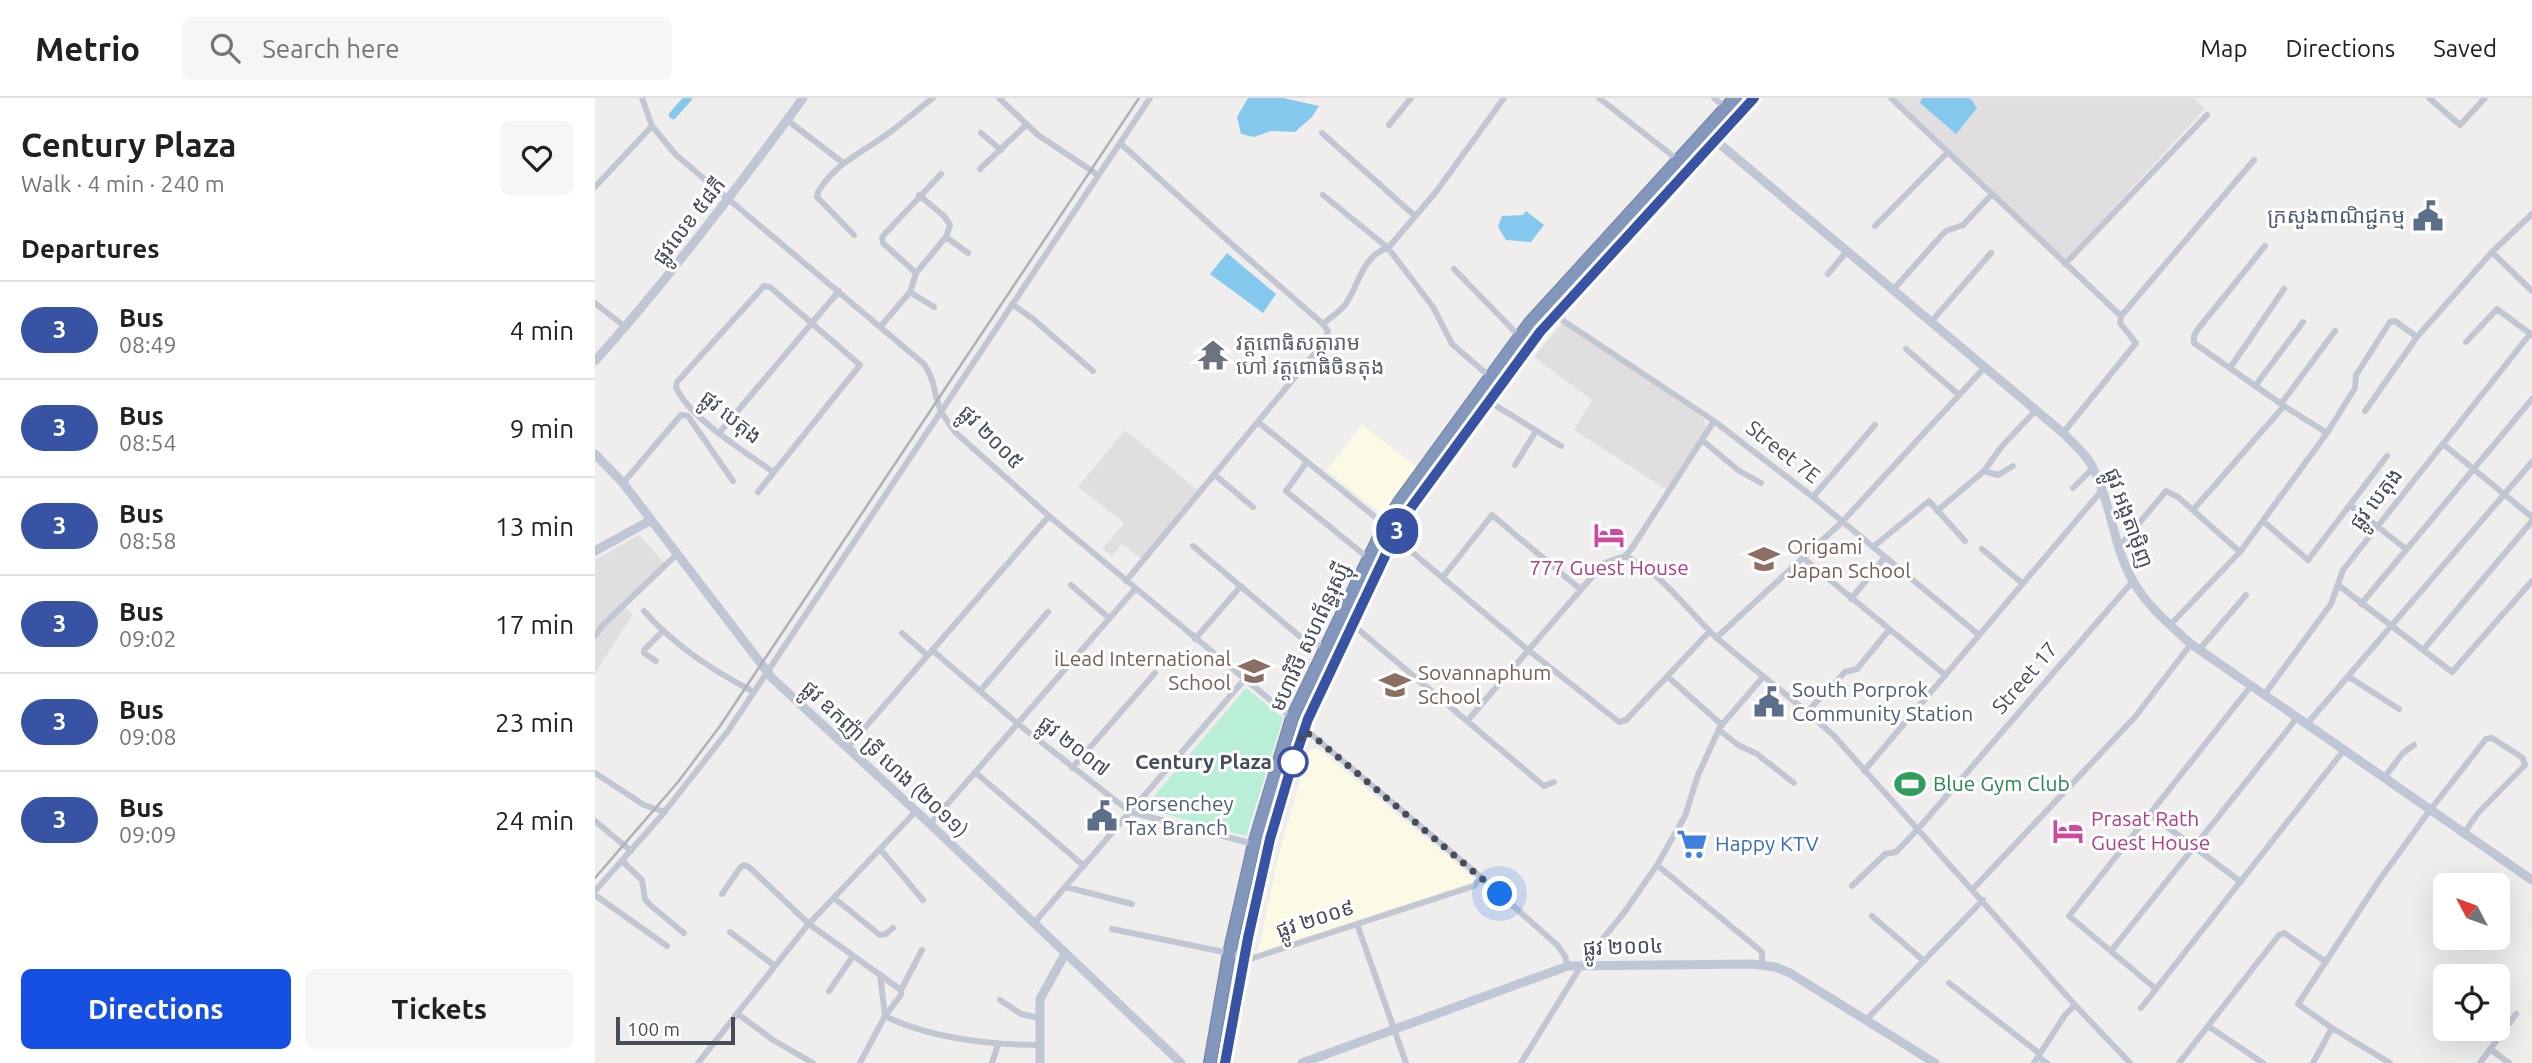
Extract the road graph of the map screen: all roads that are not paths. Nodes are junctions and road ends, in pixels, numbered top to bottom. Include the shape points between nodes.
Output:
1 (642, 98) edge
2 (803, 98) edge
3 (933, 98) edge
4 (999, 98) edge
5 (1150, 98) edge
6 (1412, 98) edge
7 (1504, 98) edge
8 (1599, 98) edge
9 (1714, 98) edge
10 (1754, 98) edge
11 (1891, 98) edge
12 (2429, 98) edge
13 (2484, 98) edge
14 (1731, 103) edge
15 (2207, 115) dead end
16 (787, 120) junction
17 (1389, 124) dead end
18 (652, 125) junction
19 (1026, 125) junction
20 (981, 133) dead end
21 (1322, 133) dead end
22 (1715, 140) junction
23 (1120, 143) junction
24 (1001, 150) junction
25 (1948, 152) junction
26 (1678, 160) junction
27 (2255, 160) dead end
28 (842, 162) junction
29 (980, 169) dead end
30 (941, 174) dead end
31 (1098, 175) junction
32 (595, 187) edge
33 (1992, 194) junction
34 (919, 195) junction
35 (1323, 195) dead end
36 (730, 199) junction
37 (1641, 210) junction
38 (2532, 214) edge
39 (1415, 216) junction
40 (1875, 226) dead end
41 (854, 234) dead end
42 (946, 237) junction
43 (2265, 246) dead end
44 (1388, 248) junction
45 (1847, 251) junction
46 (2492, 252) junction
47 (968, 253) dead end
48 (1991, 253) dead end
49 (2066, 264) junction
50 (1454, 269) dead end
51 (916, 273) junction
52 (1828, 274) dead end
53 (2284, 289) dead end
54 (839, 290) junction
55 (1893, 290) junction
56 (2532, 291) edge
57 (911, 292) junction
58 (595, 303) edge
59 (1012, 304) junction
60 (934, 307) dead end
61 (1554, 315) junction
62 (2121, 316) junction
63 (1931, 322) junction
64 (2302, 322) dead end
65 (813, 323) junction
66 (1324, 324) junction
67 (881, 326) junction
68 (625, 327) junction
69 (2335, 331) dead end
70 (2531, 335) edge
71 (1519, 336) junction
72 (2417, 337) junction
73 (2466, 342) dead end
74 (1906, 349) dead end
75 (1511, 358) junction
76 (595, 361) edge
77 (1985, 367) junction
78 (2229, 368) junction
79 (1093, 371) dead end
80 (1489, 376) junction
81 (2255, 386) junction
82 (1959, 395) junction
83 (2532, 399) edge
84 (1488, 401) junction
85 (2282, 405) junction
86 (941, 410) junction
87 (2036, 410) junction
88 (2365, 411) dead end
89 (1714, 421) junction
90 (1258, 422) junction
91 (1875, 425) dead end
92 (1536, 430) junction
93 (719, 433) junction
94 (2063, 433) junction
95 (2327, 433) junction
96 (1702, 440) junction
97 (2443, 444) junction
98 (1561, 446) dead end
99 (595, 454) edge
100 (2387, 456) dead end
101 (1307, 462) junction
102 (2532, 462) edge
103 (1515, 465) dead end
104 (2013, 466) dead end
105 (2093, 468) junction
106 (2473, 469) junction
107 (1984, 471) junction
108 (773, 472) junction
109 (1215, 475) junction
110 (733, 481) dead end
111 (623, 483) junction
112 (1761, 483) dead end
113 (2073, 488) dead end
114 (2103, 489) junction
115 (758, 492) dead end
116 (2504, 494) junction
117 (1813, 497) junction
118 (2350, 505) junction
119 (1253, 507) dead end
120 (2193, 510) junction
121 (1937, 511) junction
122 (1049, 516) junction
123 (2532, 519) edge
124 (652, 520) junction
125 (2263, 521) junction
126 (1842, 522) junction
127 (1385, 525) junction
128 (2377, 527) junction
129 (1394, 537) junction
130 (1965, 541) dead end
131 (1193, 546) dead end
132 (1873, 547) junction
133 (2119, 547) junction
134 (1982, 549) dead end
135 (2406, 549) junction
136 (595, 551) edge
137 (2240, 552) junction
138 (677, 554) junction
139 (1625, 556) junction
140 (1802, 557) junction
141 (1885, 557) junction
142 (1368, 558) junction
143 (1443, 577) junction
144 (1126, 581) junction
145 (2133, 581) junction
146 (2532, 581) edge
147 (2022, 583) junction
148 (1071, 585) dead end
149 (2338, 585) junction
150 (1241, 586) junction
151 (1135, 589) junction
152 (1580, 590) junction
153 (2246, 595) dead end
154 (1851, 599) junction
155 (2361, 604) junction
156 (643, 611) dead end
157 (1048, 612) dead end
158 (1109, 618) junction
159 (1352, 624) junction
160 (2170, 625) junction
161 (2393, 626) junction
162 (1889, 630) junction
163 (1710, 631) junction
164 (662, 632) junction
165 (902, 633) dead end
166 (1978, 634) junction
167 (595, 636) edge
168 (1716, 638) junction
169 (1195, 639) junction
170 (2195, 647) junction
171 (1325, 648) junction
172 (1527, 649) junction
173 (2423, 650) junction
174 (930, 652) junction
175 (656, 661) dead end
176 (767, 672) junction
177 (1155, 673) dead end
178 (1944, 674) junction
179 (1668, 677) junction
180 (1763, 677) junction
181 (2349, 677) junction
182 (1244, 680) junction
183 (2251, 686) junction
184 (980, 691) junction
185 (754, 692) junction
186 (2264, 695) junction
187 (2399, 709) dead end
188 (1808, 711) junction
189 (1291, 718) junction
190 (2297, 718) junction
191 (1467, 721) junction
192 (1017, 723) junction
193 (2307, 724) junction
194 (1721, 727) junction
195 (1303, 732) junction
196 (2414, 745) dead end
197 (848, 747) junction
198 (2344, 750) junction
199 (1072, 768) junction
200 (1864, 771) junction
201 (975, 772) junction
202 (595, 773) edge
203 (2384, 778) junction
204 (1554, 782) dead end
205 (1794, 783) dead end
206 (2430, 810) junction
207 (916, 811) junction
208 (665, 812) junction
209 (1130, 812) junction
210 (2150, 814) junction
211 (595, 821) edge
212 (930, 824) junction
213 (1917, 830) junction
214 (2464, 833) junction
215 (1254, 845) junction
216 (2195, 847) junction
217 (880, 849) junction
218 (631, 851) junction
219 (622, 861) junction
220 (1657, 865) junction
221 (1084, 866) junction
222 (1481, 877) junction
223 (2532, 880) edge
224 (2241, 882) junction
225 (1852, 886) dead end
226 (1066, 887) junction
227 (1973, 889) junction
228 (595, 893) edge
229 (722, 894) dead end
230 (834, 898) junction
231 (923, 900) dead end
232 (1983, 900) junction
233 (1132, 904) dead end
234 (1872, 916) dead end
235 (1034, 923) junction
236 (809, 924) junction
237 (1357, 924) junction
238 (893, 928) dead end
239 (1112, 929) dead end
240 (730, 932) dead end
241 (684, 933) dead end
242 (667, 946) dead end
243 (922, 950) dead end
244 (2111, 951) junction
245 (1065, 954) junction
246 (1229, 954) junction
247 (853, 956) junction
248 (1244, 956) junction
249 (1924, 961) junction
250 (2326, 962) junction
251 (1762, 964) junction
252 (1581, 965) junction
253 (775, 966) junction
254 (1568, 967) junction
255 (880, 974) junction
256 (1949, 983) dead end
257 (2156, 989) junction
258 (901, 990) junction
259 (829, 991) dead end
260 (1000, 1000) dead end
261 (2075, 1005) junction
262 (2141, 1008) dead end
263 (738, 1014) junction
264 (2516, 1014) dead end
265 (885, 1016) junction
266 (1039, 1018) junction
267 (1866, 1020) junction
268 (2208, 1026) junction
269 (2332, 1028) junction
270 (1393, 1029) junction
271 (998, 1044) junction
272 (1039, 1045) junction
273 (2490, 1049) junction
274 (2037, 1058) edge
275 (860, 1062) edge
276 (698, 1063) edge
277 (813, 1063) edge
278 (992, 1063) edge
279 (1039, 1063) edge
280 (1181, 1063) edge
281 (1210, 1063) edge
282 (1224, 1063) edge
283 (1302, 1063) edge
284 (1406, 1063) edge
285 (1521, 1063) edge
286 (1935, 1063) edge
287 (2047, 1063) edge
288 (2130, 1063) edge
289 (2179, 1063) edge
290 (2263, 1063) edge
291 (2313, 1063) edge
292 (2390, 1063) edge
293 (2480, 1063) edge
294 (2509, 1063) edge

1 - 18 street, ផ្លូវ ២០០៥
2 - 16 street, ផ្លូវលេខ ៥៨ភី
3 - 28 street
4 - 19 street
5 - 23 street
6 - 17 street
7 - 39 street
8 - 26 street
9 - 14 street
10 - 22 highway, មហាវិថី សហព័ន្ធរុស្ស៊ី
11 - 25 street
12 - 13 street via 2460,125
14 - 26 highway, មហាវិថី សហព័ន្ធរុស្ស៊ី
15 - 49 street
16 - 28 street
16 - 36 street, ផ្លូវលេខ ៥៨ភី
18 - 32 street
18 - 36 street, ផ្លូវ ២០០៥ via 676,155
19 - 24 street
19 - 31 street
20 - 24 street
21 - 39 street
22 - 37 highway, មហាវិថី សហព័ន្ធរុស្ស៊ី
22 - 45 street, ផ្លូវ អង្តតាម៉ិញ
23 - 31 street
23 - 66 street
24 - 29 street
25 - 33 street
25 - 40 street
26 - 37 highway, មហាវិថី សហព័ន្ធរុស្ស៊ី
27 - 62 street
28 - 41 street via 817,197
30 - 34 street
31 - 59 street
33 - 49 street
33 - 55 street via 1963,225 1946,231
34 - 42 street via 950,225
34 - 51 street via 881,240
35 - 44 street
36 - 54 street, ផ្លូវ ២០០៥
36 - 68 street, ផ្លូវលេខ ៥៨ភី
37 - 61 highway, មហាវិថី សហព័ន្ធរុស្ស៊ី
37 - 71 highway, មហាវិថី សហព័ន្ធរុស្ស៊ី
38 - 46 street
39 - 44 street
42 - 47 street
42 - 51 street
43 - 78 street via 2194,336 2194,343
44 - 66 street via 1361,270 1344,306
44 - 80 street via 1433,307 1452,344
45 - 52 street
45 - 55 street, ផ្លូវ អង្តតាម៉ិញ
46 - 56 street
46 - 72 street
48 - 63 street
49 - 62 street
50 - 71 street
51 - 57 street
53 - 78 street
54 - 65 street
54 - 67 street, ផ្លូវ ២០០៥
55 - 63 street, ផ្លូវ អង្តតាម៉ិញ
57 - 60 street
57 - 67 street
58 - 68 street
59 - 79 street
59 - 86 street
61 - 75 highway, មហាវិថី សហព័ន្ធរុស្ស៊ី
61 - 89 street, Street 7E
62 - 94 street via 2120,323 2136,343
63 - 77 street, ផ្លូវ អង្តតាម៉ិញ
64 - 81 street
65 - 93 street
65 - 93 street, ផ្លូវ បេតុង via 764,286 677,382 688,405
65 - 108 street via 860,365
66 - 90 street via 1328,331 1324,342
67 - 86 street, ផ្លូវ ២០០៥ via 924,364
68 - 76 street, ផ្លូវលេខ ៥៨ភី
69 - 85 street
70 - 73 street via 2497,309
70 - 97 street, ផ្លូវ បេតុង
71 - 75 highway, មហាវិថី សហព័ន្ធរុស្ស៊ី
72 - 88 street
72 - 95 street via 2390,322
74 - 82 street
75 - 80 highway, មហាវិថី សហព័ន្ធរុស្ស៊ី
75 - 84 highway, មហាវិថី សហព័ន្ធរុស្ស៊ី
77 - 82 street
77 - 87 street, ផ្លូវ អង្តតាម៉ិញ
78 - 81 street
80 - 127 highway, មហាវិថី សហព័ន្ធរុស្ស៊ី
81 - 85 street
82 - 126 street
83 - 106 street
84 - 92 street
84 - 129 highway, មហាវិថី សហព័ន្ធរុស្ស៊ី
85 - 95 street
85 - 120 street
86 - 122 street, ផ្លូវ ២០០៥ via 956,433
86 - 176 street
87 - 94 street, ផ្លូវ អង្តតាម៉ិញ
87 - 107 street
89 - 96 street
89 - 117 street, Street 7E
90 - 101 street
90 - 109 street
91 - 117 street
92 - 98 street
92 - 103 street
93 - 108 street, ផ្លូវ បេតុង
94 - 105 street, ផ្លូវ អង្តតាម៉ិញ
95 - 125 street
96 - 112 street
96 - 139 street
97 - 106 street
97 - 128 street, ផ្លូវ បេតុង
99 - 111 street, ផ្លូវ ឧកញ៉ា ទ្រី ហេង (២០១១)
100 - 118 street
101 - 127 street
101 - 142 street via 1286,491
102 - 116 street
104 - 107 street via 1998,475
105 - 113 street
105 - 114 street, ផ្លូវ អង្តតាម៉ិញ
106 - 116 street
106 - 135 street
107 - 121 street
108 - 115 street
109 - 119 street
109 - 144 street
110 - 111 street via 685,414
111 - 124 street, ផ្លូវ ឧកញ៉ា ទ្រី ហេង (២០១១)
114 - 133 street, ផ្លូវ អង្តតាម៉ិញ
114 - 147 street
116 - 123 street
116 - 161 street
117 - 126 street, Street 7E
118 - 125 street via 2308,560
118 - 128 street
120 - 133 street via 2166,491
120 - 137 street
121 - 130 street
121 - 132 street via 1929,501
122 - 144 street, ផ្លូវ ២០០៥
122 - 174 street
123 - 173 street
124 - 136 street
124 - 138 street, ផ្លូវ ឧកញ៉ា ទ្រី ហេង (២០១១)
125 - 137 street
126 - 132 street, Street 7E
126 - 140 street
127 - 142 highway, មហាវិថី សហព័ន្ធរុស្ស៊ី
128 - 135 street
128 - 149 street, ផ្លូវ បេតុង via 2343,570
129 - 143 street
129 - 159 highway, មហាវិថី សហព័ន្ធរុស្ស៊ី
131 - 150 street
132 - 141 street, Street 7E
133 - 145 street, ផ្លូវ អង្តតាម៉ិញ
134 - 147 street
135 - 155 street
137 - 160 street
138 - 167 street
138 - 176 street, ផ្លូវ ឧកញ៉ា ទ្រី ហេង (២០១១)
139 - 152 street via 1604,563
139 - 163 street via 1664,584
140 - 154 street
140 - 168 street
141 - 154 street
141 - 166 street, Street 7E
142 - 171 highway, មហាវិថី សហព័ន្ធរុស្ស៊ី
143 - 152 street via 1492,515
143 - 172 street
144 - 151 street, ផ្លូវ ២០០៥
145 - 160 street, ផ្លូវ អង្តតាម៉ិញ
145 - 213 street, Street 17
146 - 173 street via 2455,671
147 - 166 street
148 - 158 street
149 - 155 street
149 - 186 street, ផ្លូវ បេតុង via 2331,604
150 - 169 street
150 - 171 street via 1304,640
151 - 158 street
151 - 169 street, ផ្លូវ ២០០៥
152 - 172 street
153 - 170 street
154 - 162 street
155 - 161 street
156 - 164 street
157 - 184 street
158 - 192 street
159 - 191 street
159 - 195 highway, មហាវិថី សហព័ន្ធរុស្ស៊ី
160 - 170 street, ផ្លូវ អង្តតាម៉ិញ
161 - 173 street
161 - 181 street
162 - 178 street
162 - 188 street via 1857,669 1845,672
163 - 168 street
163 - 179 street
164 - 175 street via 644,649 646,656
164 - 185 street
165 - 174 street, ផ្លូវ ២០០៧
166 - 178 street
168 - 180 street
169 - 182 street, ផ្លូវ ២០០៥
170 - 183 street, ផ្លូវ អង្តតាម៉ិញ
170 - 227 street
171 - 189 highway, មហាវិថី សហព័ន្ធរុស្ស៊ី
172 - 179 street via 1616,720 1626,720
172 - 191 street
174 - 184 street, ផ្លូវ ២០០៧
174 - 197 street
176 - 185 street
176 - 197 street, ផ្លូវ ឧកញ៉ា ទ្រី ហេង (២០១១)
177 - 199 street
178 - 200 street
179 - 194 street
180 - 188 street
180 - 194 street
181 - 187 street
181 - 193 street
182 - 189 street, ផ្លូវ ២០០៥
182 - 209 street
183 - 186 street, ផ្លូវ អង្តតាម៉ិញ
183 - 210 street
184 - 192 street, ផ្លូវ ២០០៧
185 - 208 street
186 - 190 street, ផ្លូវ អង្តតាម៉ិញ
188 - 200 street
189 - 215 highway, មហាវិថី សហព័ន្ធរុស្ស៊ី
190 - 193 street, ផ្លូវ អង្តតាម៉ិញ
190 - 216 street
191 - 204 street via 1544,786
192 - 199 street, ផ្លូវ ២០០៧
192 - 201 street
193 - 198 street, ផ្លូវ អង្តតាម៉ិញ
194 - 205 street via 1738,745
194 - 220 street via 1698,775 1685,817
195 - 222 street
195 - 248 highway, មហាវិថី សហព័ន្ធរុស្ស៊ី via 1270,839
196 - 203 street
197 - 207 street, ផ្លូវ ឧកញ៉ា ទ្រី ហេង (២០១១)
198 - 203 street, ផ្លូវ អង្តតាម៉ិញ
198 - 224 street
199 - 209 street, ផ្លូវ ២០០៧
200 - 213 street
201 - 212 street
201 - 221 street
202 - 208 street via 644,805
203 - 206 street, ផ្លូវ អង្តតាម៉ិញ
206 - 214 street, ផ្លូវ អង្តតាម៉ិញ
206 - 214 street via 2489,738 2523,758 2525,765
206 - 250 street
207 - 212 street, ផ្លូវ ឧកញ៉ា ទ្រី ហេង (២០១១)
207 - 217 street
208 - 218 street
209 - 215 street, ផ្លូវ ២០០៧
209 - 221 street
210 - 216 street
210 - 244 street via 2069,916
211 - 218 street
212 - 235 street, ផ្លូវ ឧកញ៉ា ទ្រី ហេង (២០១១)
213 - 225 street, Street 17
213 - 227 street
214 - 223 street, ផ្លូវ អង្តតាម៉ិញ
215 - 246 highway, មហាវិថី សហព័ន្ធរុស្ស៊ី
216 - 224 street
216 - 244 street
217 - 230 street
217 - 231 street
218 - 219 street
219 - 228 street
219 - 241 street via 642,880 650,905
220 - 251 street via 1762,952
220 - 252 street
221 - 226 street
222 - 237 street, ផ្លូវ ២០០៩ via 1474,886
222 - 254 street via 1557,945
224 - 257 street
226 - 233 street
226 - 235 street
227 - 232 street
228 - 242 street
229 - 236 street via 744,865
230 - 236 street
230 - 238 street via 880,935
232 - 249 street
232 - 261 street
234 - 249 street
235 - 245 street, ផ្លូវ ឧកញ៉ា ទ្រី ហេង (២០១១)
236 - 247 street
236 - 253 street
237 - 248 street, ផ្លូវ ២០០៩ via 1252,958
237 - 270 street
239 - 246 street, ផ្លូវ ២០០៩
240 - 253 street
243 - 258 street
244 - 257 street
245 - 266 street via 1042,994
245 - 280 street, ផ្លូវ ឧកញ៉ា ទ្រី ហេង (២០១១)
246 - 248 street, ផ្លូវ ២០០៩
246 - 281 highway, មហាវិថី សហព័ន្ធរុស្ស៊ី
247 - 255 street
247 - 259 street
248 - 282 highway, មហាវិថី សហព័ន្ធរុស្ស៊ី
249 - 267 street
250 - 268 street via 2284,933 2279,935
250 - 269 street via 2298,1004
251 - 252 street, ផ្លូវ ២០០៤
251 - 267 street, ផ្លូវ ២០០៤ via 1790,973
252 - 254 street, ផ្លូវ ២០០៤
252 - 285 street
253 - 263 street
254 - 270 street, ផ្លូវ ២០០៤
255 - 258 street
255 - 265 street
256 - 274 street
257 - 262 street
258 - 265 street
260 - 266 street via 1021,1014
261 - 274 street
261 - 288 street
263 - 276 street
263 - 277 street
264 - 273 street
265 - 271 street via 921,1030
265 - 275 street
266 - 272 street
267 - 286 street, ផ្លូវ ២០០៤
268 - 289 street
268 - 290 street
269 - 291 street
269 - 292 street
270 - 283 street, ផ្លូវ ២០០៤
270 - 284 street
271 - 272 street
271 - 278 street
272 - 279 street
273 - 293 street
273 - 294 street
274 - 287 street

